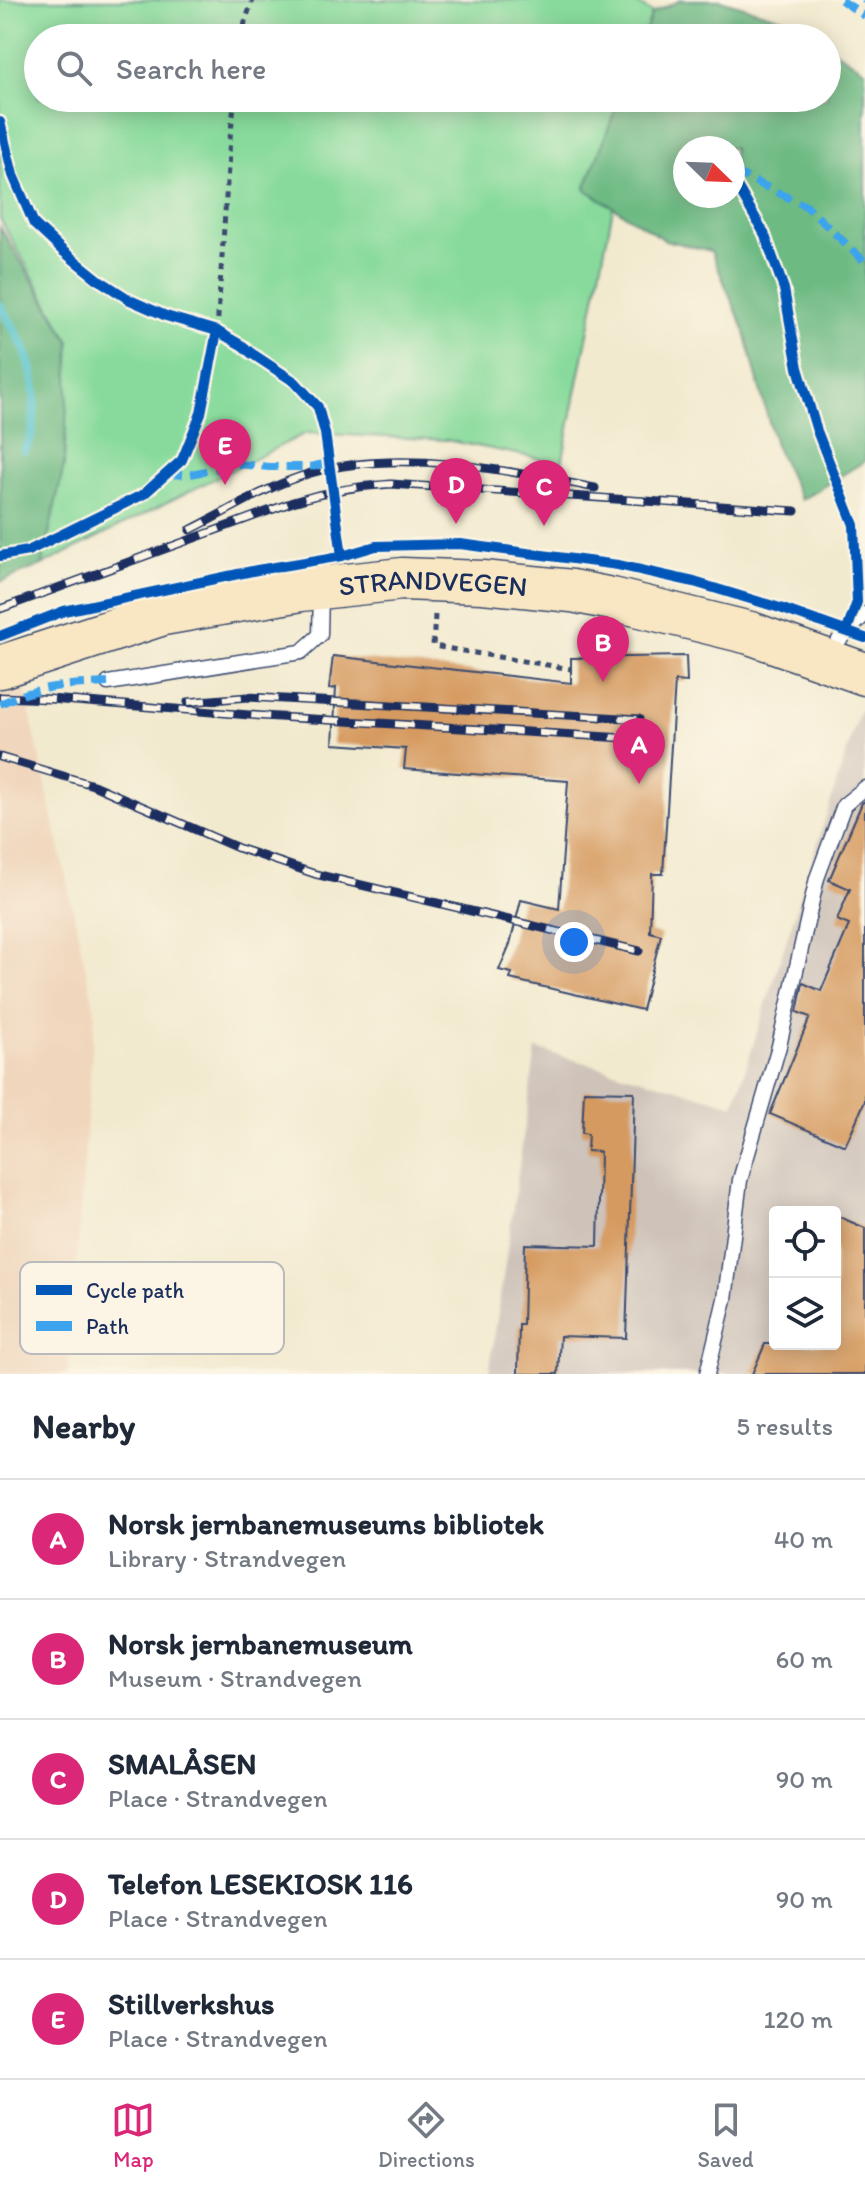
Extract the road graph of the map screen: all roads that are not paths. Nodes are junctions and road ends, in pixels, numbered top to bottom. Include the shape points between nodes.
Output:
1 (321, 587) junction
2 (865, 614) edge
3 (0, 667) edge
4 (848, 668) edge
5 (108, 683) dead end
6 (865, 788) edge
7 (707, 1374) edge

1 - 3 main road, STRANDVEGEN via 163,614
1 - 4 main road, STRANDVEGEN via 402,579 572,591 750,633
1 - 5 lane via 320,635 301,652
2 - 4 lane via 839,640
6 - 7 lane via 844,805 817,878 779,1046 740,1180 725,1299

